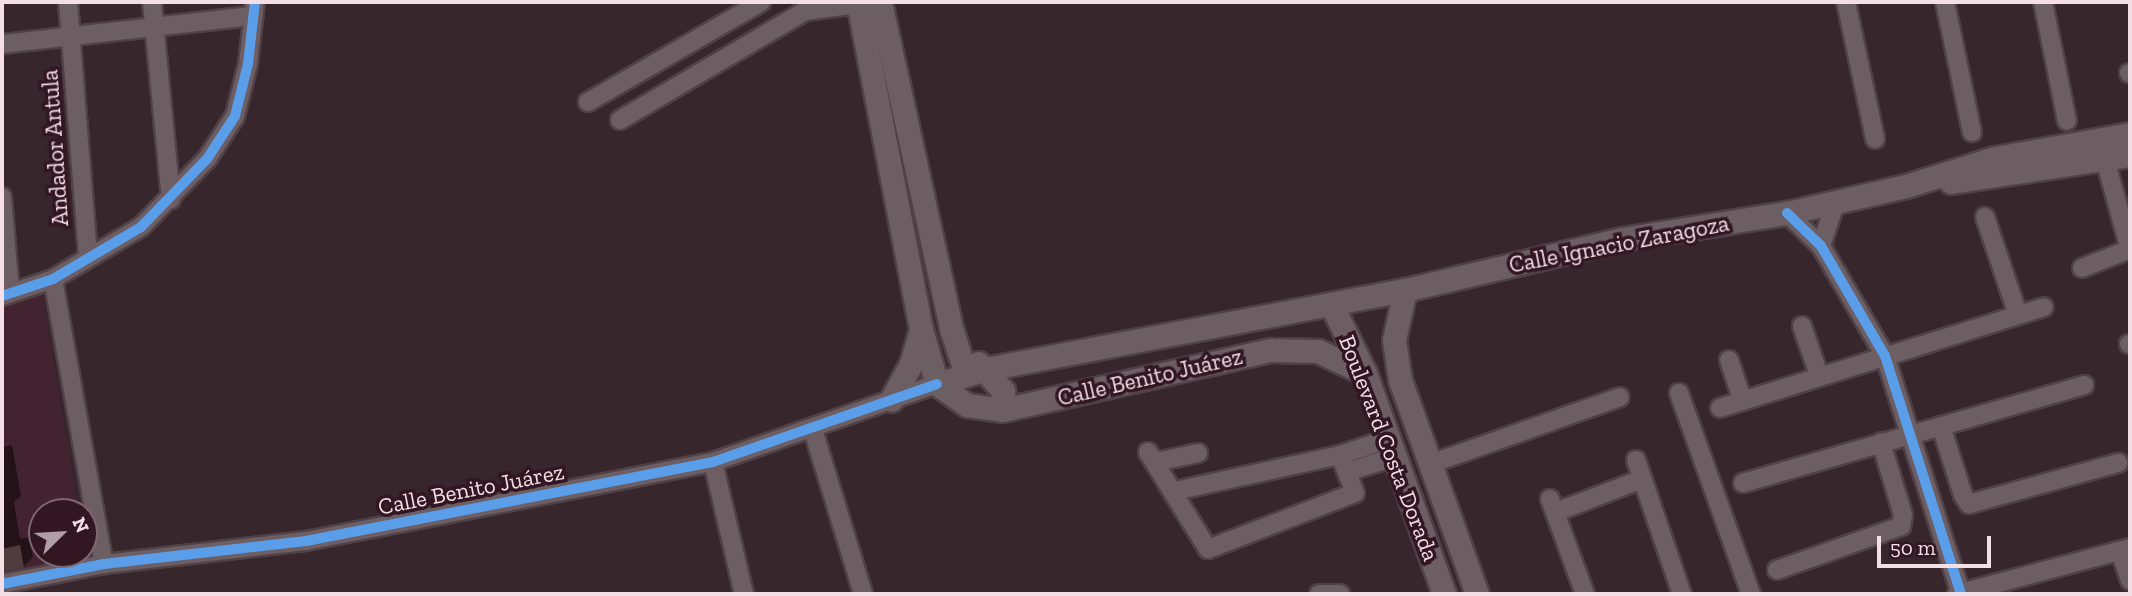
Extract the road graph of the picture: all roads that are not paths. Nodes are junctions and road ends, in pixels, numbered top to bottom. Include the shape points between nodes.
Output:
1 (68, 2) edge
2 (152, 2) edge
3 (761, 2) edge
4 (1846, 2) edge
5 (1945, 2) edge
6 (2043, 2) edge
7 (865, 3) edge
8 (735, 8) edge
9 (254, 9) edge
10 (154, 26) junction
11 (71, 36) junction
12 (2, 44) edge
13 (891, 53) junction
14 (867, 55) junction
15 (588, 102) dead end
16 (621, 120) dead end
17 (2067, 121) dead end
18 (1972, 132) dead end
19 (2130, 134) edge
20 (1875, 139) dead end
21 (2130, 155) edge
22 (2105, 159) junction
23 (1906, 186) junction
24 (2, 197) edge
25 (171, 199) junction
26 (1836, 201) junction
27 (1787, 213) junction
28 (1985, 217) dead end
29 (1821, 246) junction
30 (2130, 249) edge
31 (88, 256) junction
32 (2082, 268) dead end
33 (53, 279) junction
34 (1405, 290) junction
35 (6, 295) edge
36 (1331, 304) junction
37 (2044, 307) dead end
38 (2018, 315) junction
39 (1802, 327) dead end
40 (921, 330) junction
41 (1885, 356) junction
42 (1729, 360) dead end
43 (976, 372) junction
44 (1365, 373) junction
45 (1819, 375) junction
46 (937, 384) junction
47 (2084, 385) dead end
48 (1679, 393) dead end
49 (1620, 397) dead end
50 (1742, 399) junction
51 (891, 400) junction
52 (1720, 408) dead end
53 (1002, 410) junction
54 (1941, 426) junction
55 (813, 430) junction
56 (1911, 434) junction
57 (1881, 442) junction
58 (1198, 453) dead end
59 (1340, 455) junction
60 (1394, 457) junction
61 (1636, 460) dead end
62 (713, 462) junction
63 (2118, 463) dead end
64 (1430, 464) junction
65 (1347, 472) junction
66 (1642, 479) junction
67 (1742, 483) dead end
68 (1175, 491) junction
69 (1445, 506) junction
70 (2125, 549) edge
71 (104, 564) junction
72 (1777, 570) dead end
73 (2130, 580) edge
74 (2, 584) edge
75 (1339, 593) edge
76 (744, 594) edge
77 (863, 594) edge
78 (1319, 594) edge
79 (1444, 594) edge
80 (1477, 594) edge
81 (1585, 594) edge
82 (1682, 594) edge
83 (1751, 594) edge
84 (1960, 594) edge

1 - 11 street, Andador Antula
2 - 10 street
3 - 8 street
4 - 20 street
5 - 18 street
6 - 17 street
7 - 13 main road
7 - 14 main road
7 - 16 street via 805,11
8 - 15 street
9 - 10 street
9 - 25 street via 248,64 235,116 207,159
10 - 11 street
10 - 25 street
11 - 12 street
11 - 31 street, Andador Antula
13 - 14 main road
13 - 43 main road via 952,331
14 - 40 main road
19 - 23 main road, Calle Ignacio Zaragoza via 1995,158
21 - 22 main road, Calle Ignacio Zaragoza
22 - 23 main road, Calle Ignacio Zaragoza via 2001,177
22 - 30 street
23 - 26 main road, Calle Ignacio Zaragoza
24 - 35 street
25 - 31 street via 141,227
26 - 27 main road, Calle Ignacio Zaragoza
26 - 29 street
27 - 29 street
27 - 34 main road, Calle Ignacio Zaragoza via 1622,239
28 - 38 street
29 - 41 street
30 - 32 street
31 - 33 street
33 - 35 street
33 - 71 street
34 - 36 main road, Calle Ignacio Zaragoza
34 - 64 main road, Boulevard Costa Dorada via 1394,340 1400,380
36 - 43 main road, Calle Benito Juárez
36 - 44 main road, Boulevard Costa Dorada
37 - 38 street
38 - 41 street
39 - 45 street
40 - 46 main road
40 - 51 main road via 911,364
41 - 45 street
41 - 56 street
42 - 50 street
43 - 46 main road, Calle Benito Juárez
43 - 53 main road via 1003,391
44 - 53 main road, Calle Benito Juárez via 1318,351 1271,349
44 - 60 main road, Boulevard Costa Dorada
45 - 50 street
46 - 51 street, Calle Benito Juárez
46 - 53 main road, Calle Benito Juárez via 967,405
47 - 54 street
48 - 83 street
49 - 64 street
50 - 52 street
51 - 55 street, Calle Benito Juárez
54 - 56 street
54 - 63 street via 1962,495 1969,504
55 - 62 street, Calle Benito Juárez
55 - 77 street
56 - 57 street
56 - 84 street
57 - 67 street
57 - 72 street via 1903,515 1900,526
58 - 68 street via 1152,457
59 - 60 street
59 - 65 street
59 - 68 street
60 - 65 street
60 - 69 main road via 1426,510
60 - 79 main road, Boulevard Costa Dorada
61 - 66 street
62 - 71 street, Calle Benito Juárez via 306,541
62 - 76 street
64 - 69 main road, Boulevard Costa Dorada
65 - 68 street via 1355,493 1208,549
66 - 81 street via 1553,506
66 - 82 street
69 - 80 main road, Boulevard Costa Dorada
70 - 73 street
70 - 84 street
71 - 74 street, Calle Benito Juárez
75 - 78 street

